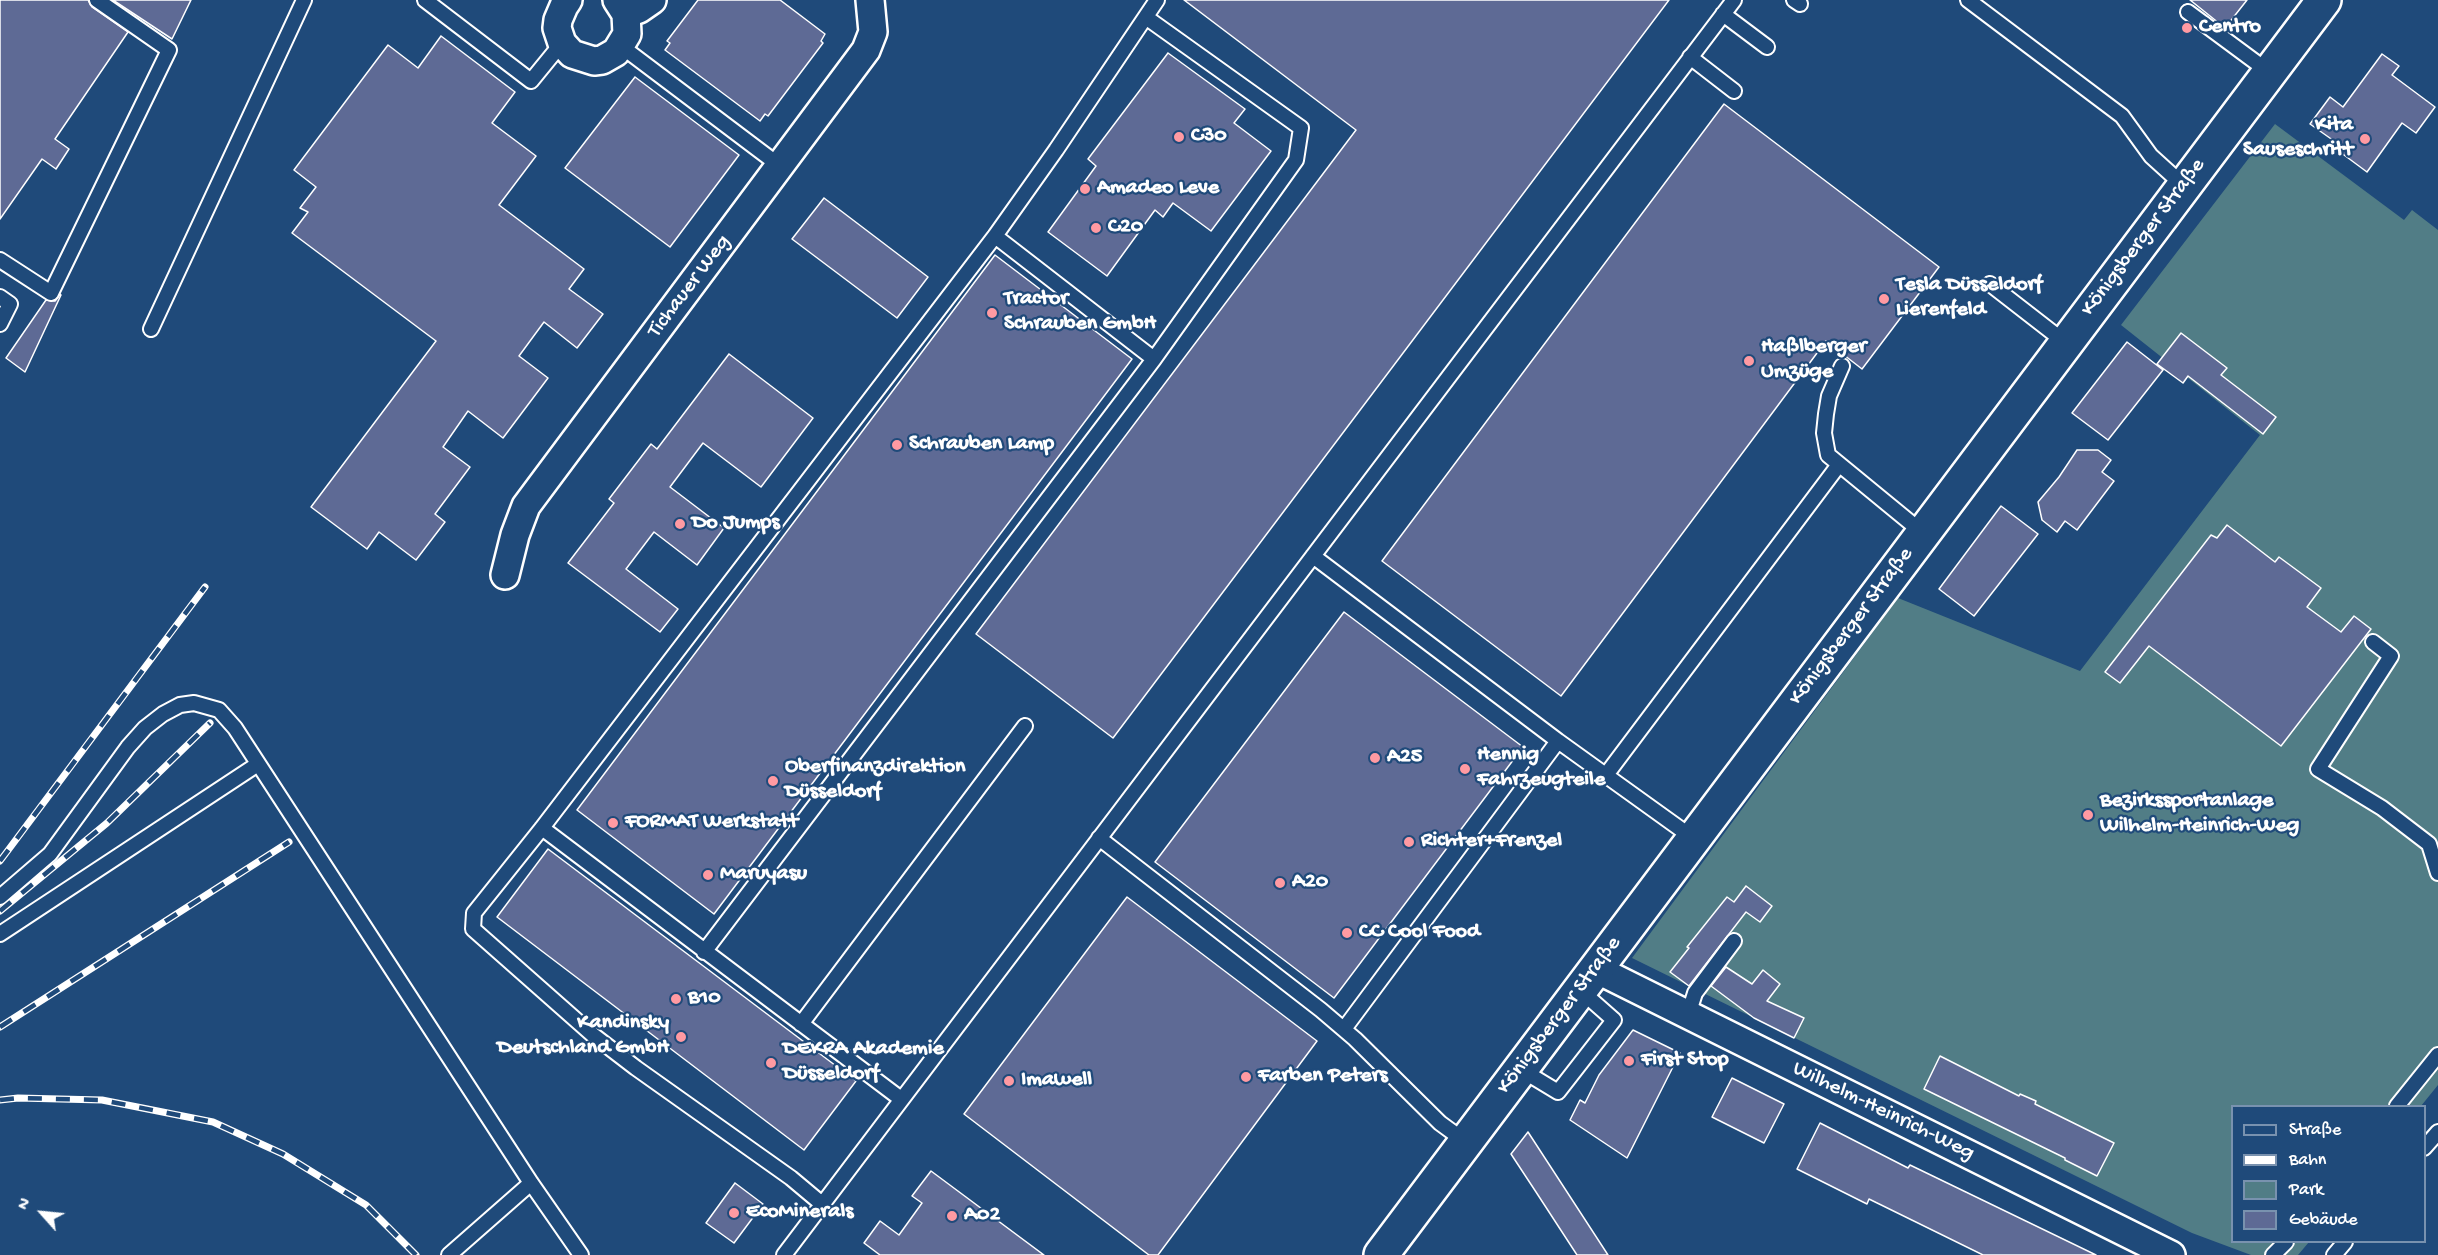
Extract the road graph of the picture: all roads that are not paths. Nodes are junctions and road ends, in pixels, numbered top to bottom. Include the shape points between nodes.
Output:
1 (97, 0) edge
2 (304, 0) edge
3 (425, 0) edge
4 (568, 0) edge
5 (652, 0) edge
6 (870, 0) edge
7 (1157, 0) edge
8 (1734, 0) edge
9 (1968, 0) edge
10 (2324, 0) edge
11 (622, 7) edge
12 (2188, 12) dead end
13 (1723, 14) junction
14 (1147, 18) junction
15 (562, 43) junction
16 (621, 46) junction
17 (1767, 47) dead end
18 (1690, 57) junction
19 (2269, 72) junction
20 (1734, 91) dead end
21 (780, 166) junction
22 (2183, 185) junction
23 (995, 236) junction
24 (0, 260) edge
25 (1990, 284) dead end
26 (0, 297) edge
27 (0, 324) edge
28 (151, 329) dead end
29 (2066, 343) junction
30 (1154, 359) junction
31 (1842, 366) dead end
32 (1838, 466) junction
33 (1923, 533) junction
34 (1313, 556) junction
35 (505, 575) dead end
36 (2373, 642) dead end
37 (1025, 726) dead end
38 (1558, 741) junction
39 (258, 764) junction
40 (1606, 775) junction
41 (542, 828) junction
42 (1099, 838) junction
43 (1693, 838) junction
44 (2438, 873) edge
45 (0, 897) edge
46 (0, 934) edge
47 (1734, 941) dead end
48 (704, 952) junction
49 (1588, 979) junction
50 (1688, 1015) junction
51 (801, 1024) junction
52 (1344, 1029) junction
53 (2438, 1055) edge
54 (1520, 1069) junction
55 (901, 1099) junction
56 (2399, 1105) edge
57 (2438, 1132) edge
58 (1466, 1142) junction
59 (2426, 1146) edge
60 (531, 1183) junction
61 (822, 1204) junction
62 (2285, 1243) edge
63 (2344, 1243) edge
64 (449, 1255) edge
65 (581, 1255) edge
66 (784, 1255) edge
67 (1382, 1255) edge
68 (2170, 1255) edge
69 (2273, 1255) edge
70 (2334, 1255) edge

1 - 24 lane via 169,50 51,293
2 - 28 lane
3 - 15 lane via 531,81
4 - 15 street via 558,20
5 - 11 street via 639,9
6 - 21 street, Tichauer Weg via 873,32 866,50
7 - 14 lane
8 - 13 lane
9 - 22 lane via 2122,116 2151,156
10 - 19 main road, Königsberger Straße
11 - 16 street via 627,34
12 - 19 lane
13 - 17 lane
13 - 18 lane
14 - 23 lane
14 - 30 lane via 1301,128 1296,160
15 - 16 street via 572,54 586,60 602,60
16 - 21 lane
18 - 20 lane
18 - 34 lane
19 - 22 main road, Königsberger Straße
21 - 35 street, Tichauer Weg via 526,506
22 - 29 main road, Königsberger Straße
23 - 30 lane
23 - 41 lane
25 - 29 lane
26 - 27 lane via 10,304
29 - 33 main road, Königsberger Straße
30 - 48 lane
31 - 32 lane via 1829,396 1824,433 1828,455
32 - 33 lane
32 - 40 lane
33 - 43 main road, Königsberger Straße
34 - 38 lane
34 - 42 lane
36 - 44 lane via 2391,656 2318,769 2382,808 2429,844
37 - 51 lane
38 - 40 lane
38 - 52 lane
39 - 45 lane via 219,710 194,703 180,705 145,728 50,854
39 - 46 lane
39 - 60 lane
40 - 43 lane
41 - 48 lane
41 - 61 lane via 474,913 473,929 619,1055
42 - 52 lane
42 - 55 lane
43 - 49 main road, Königsberger Straße
47 - 50 lane via 1695,993
48 - 51 lane
49 - 50 street, Wilhelm-Heinrich-Weg
49 - 54 main road, Königsberger Straße
49 - 54 lane via 1614,1020 1558,1092
50 - 68 street, Wilhelm-Heinrich-Weg
51 - 55 lane
52 - 58 lane via 1440,1123
53 - 56 lane
54 - 58 main road, Königsberger Straße
55 - 61 lane
57 - 59 lane
58 - 67 main road, Königsberger Straße
60 - 64 lane
60 - 65 lane
61 - 66 lane
62 - 69 lane
63 - 70 lane

